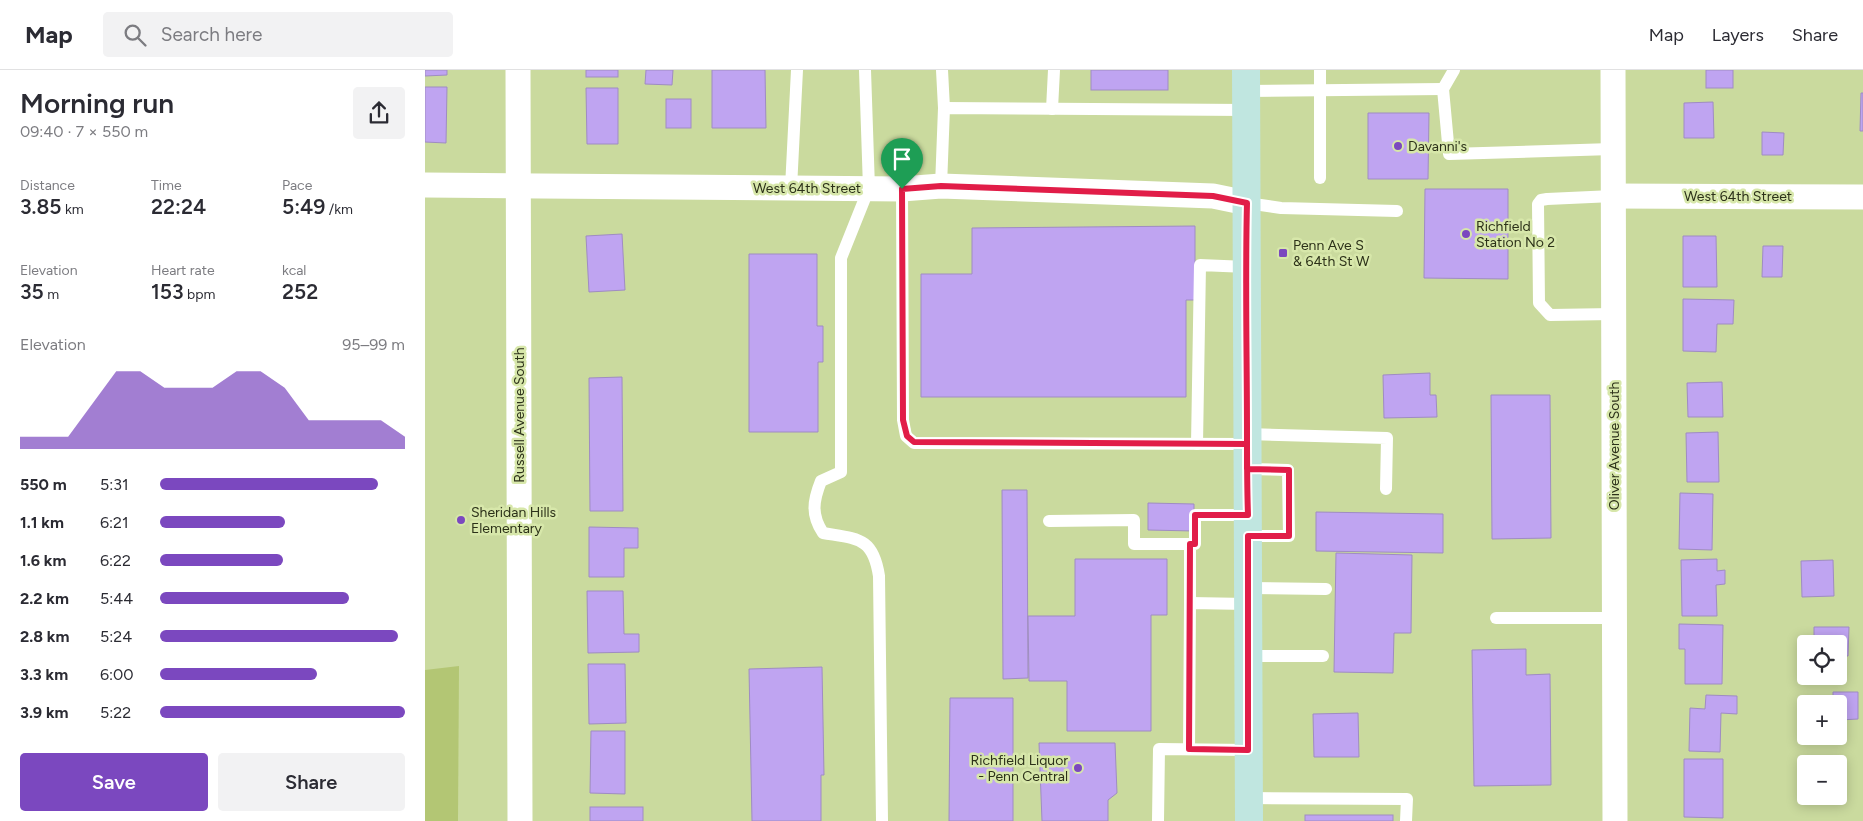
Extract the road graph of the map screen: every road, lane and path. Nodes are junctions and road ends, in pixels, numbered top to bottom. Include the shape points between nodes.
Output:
1 (518, 70) edge
2 (797, 70) edge
3 (865, 70) edge
4 (942, 70) edge
5 (1053, 70) edge
6 (1320, 70) edge
7 (1454, 70) edge
8 (1613, 70) edge
9 (1443, 89) junction
10 (1246, 90) edge
11 (1320, 90) junction
12 (944, 108) junction
13 (1053, 109) junction
14 (1612, 149) junction
15 (1320, 178) dead end
16 (425, 185) edge
17 (518, 186) junction
18 (941, 186) junction
19 (791, 188) junction
20 (869, 188) junction
21 (902, 189) junction
22 (1613, 196) junction
23 (1863, 197) edge
24 (1247, 203) junction
25 (1397, 211) dead end
26 (1247, 267) junction
27 (1614, 314) junction
28 (1197, 444) junction
29 (1247, 449) junction
30 (1386, 489) dead end
31 (1049, 521) dead end
32 (1248, 526) junction
33 (1190, 544) junction
34 (1326, 589) dead end
35 (1248, 596) junction
36 (1190, 604) junction
37 (1496, 618) dead end
38 (1616, 618) junction
39 (1248, 656) junction
40 (1323, 656) dead end
41 (1189, 749) junction
42 (1248, 750) junction
43 (1249, 809) edge
44 (520, 821) edge
45 (882, 821) edge
46 (1158, 821) edge
47 (1407, 821) edge
48 (1615, 821) edge

1 - 17 street, Russell Avenue South
2 - 19 lane
3 - 20 lane
4 - 12 lane
5 - 13 lane
6 - 11 lane
7 - 9 lane
8 - 14 street, Oliver Avenue South
9 - 11 lane
9 - 14 lane via 1449,154
10 - 11 lane
10 - 13 lane
10 - 24 main road
11 - 15 lane
12 - 13 lane
12 - 18 lane
14 - 22 street, Oliver Avenue South
16 - 17 street, West 64th Street
17 - 19 street, West 64th Street
17 - 44 street, Russell Avenue South
18 - 21 street, West 64th Street
18 - 24 street, West 64th Street via 1213,196
19 - 20 street, West 64th Street
20 - 21 street, West 64th Street
20 - 45 lane via 841,258 841,472 821,481 816,494 815,520 823,533 862,542 871,549 877,564
21 - 28 lane via 903,420 907,436 914,442
22 - 23 street, West 64th Street
22 - 27 street, Oliver Avenue South
22 - 27 lane via 1547,199 1538,204 1539,303 1542,308 1550,315
24 - 25 lane via 1281,208
24 - 26 main road
26 - 28 lane via 1200,265
26 - 29 main road
27 - 38 street, Oliver Avenue South
28 - 29 lane
29 - 30 lane via 1387,438
29 - 32 main road
29 - 32 lane via 1289,470 1289,536
31 - 33 lane via 1134,520 1134,544
32 - 33 lane via 1195,515 1195,544
32 - 35 main road
33 - 36 lane
34 - 35 lane
35 - 36 lane
35 - 39 main road
36 - 41 lane
37 - 38 lane
38 - 48 street, Oliver Avenue South
39 - 40 lane
39 - 42 main road
41 - 42 lane
41 - 46 lane via 1159,749
42 - 43 main road
43 - 47 lane via 1407,799

